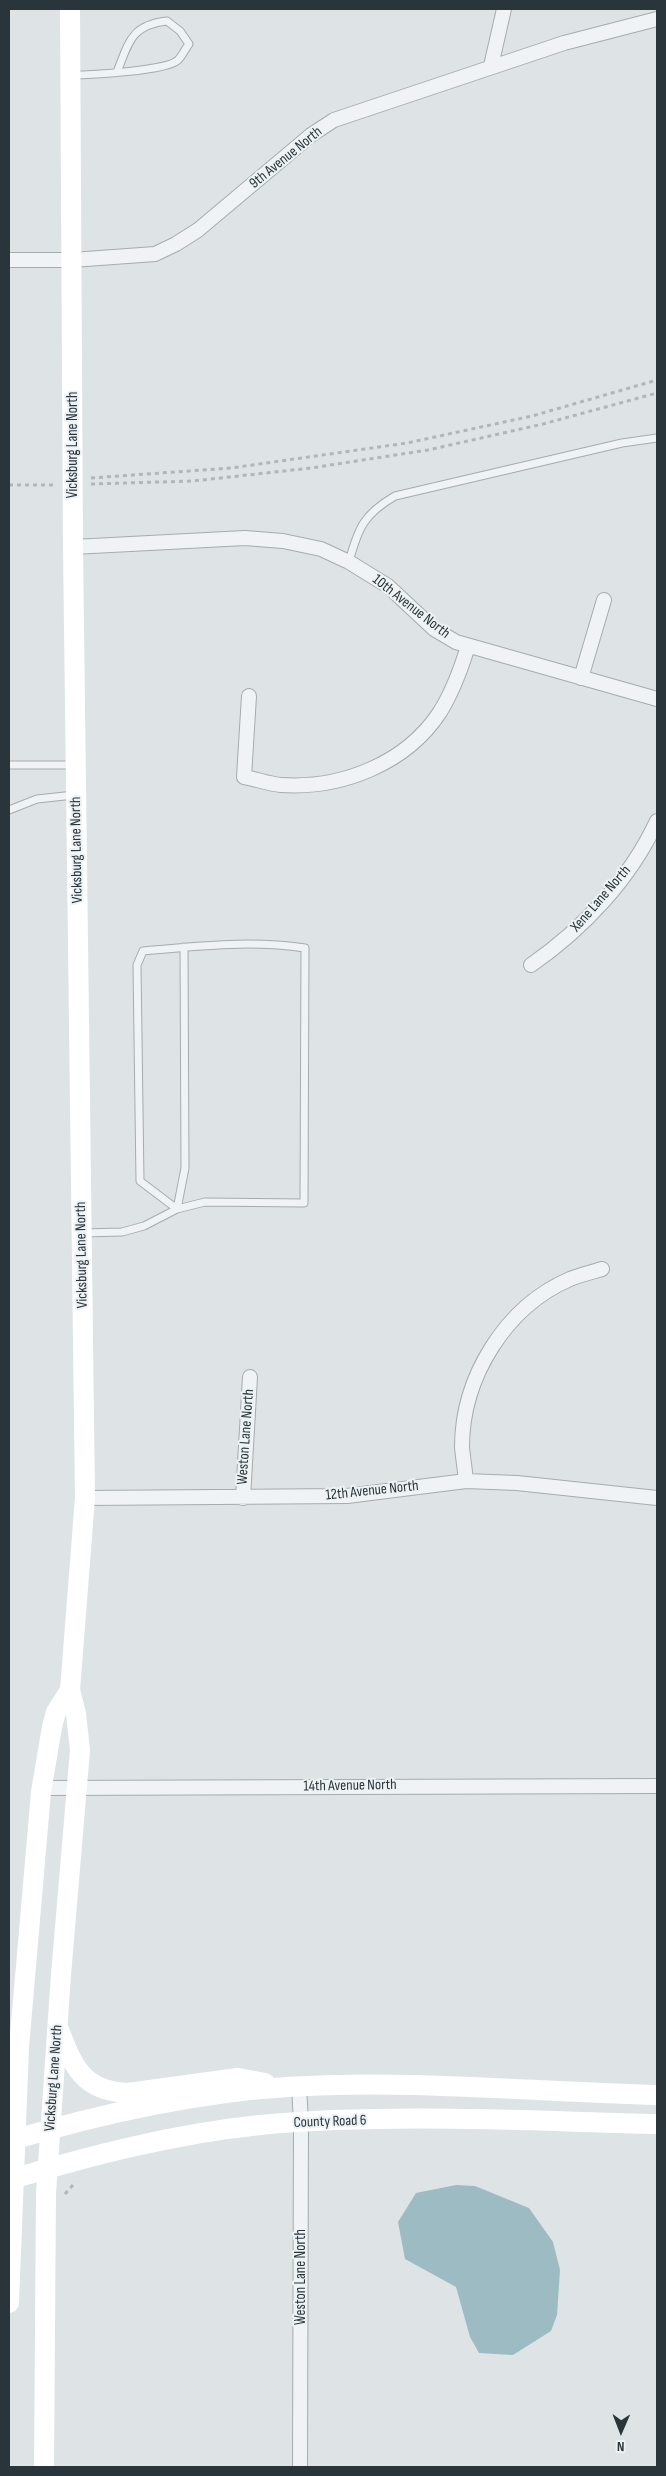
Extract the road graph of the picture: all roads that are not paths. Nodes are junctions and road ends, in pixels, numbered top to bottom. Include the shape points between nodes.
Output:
1 (70, 9) edge
2 (504, 9) edge
3 (657, 19) edge
4 (491, 66) junction
5 (117, 72) junction
6 (71, 75) junction
7 (9, 260) edge
8 (72, 260) junction
9 (657, 438) edge
10 (74, 547) junction
11 (349, 562) junction
12 (604, 600) dead end
13 (468, 646) junction
14 (581, 678) junction
15 (248, 696) dead end
16 (657, 699) edge
17 (9, 765) edge
18 (76, 765) junction
19 (77, 795) junction
20 (9, 810) edge
21 (657, 821) edge
22 (184, 947) junction
23 (531, 964) dead end
24 (178, 1209) junction
25 (82, 1233) junction
26 (602, 1268) dead end
27 (250, 1377) dead end
28 (466, 1481) junction
29 (85, 1498) junction
30 (243, 1498) junction
31 (657, 1498) edge
32 (70, 1690) junction
33 (657, 1786) edge
34 (42, 1788) junction
35 (76, 1788) junction
36 (57, 2025) junction
37 (293, 2087) junction
38 (657, 2095) edge
39 (301, 2122) junction
40 (657, 2124) edge
41 (50, 2128) junction
42 (11, 2140) edge
43 (47, 2168) junction
44 (10, 2179) edge
45 (9, 2303) edge
46 (44, 2467) edge
47 (300, 2467) edge

1 - 6 main road, Vicksburg Lane North
2 - 4 street
3 - 4 street, 9th Avenue North
4 - 8 street, 9th Avenue North via 334,120 310,135 198,230 176,244 154,254
5 - 5 lane via 166,66 178,61 188,44 180,31 167,21 148,23 130,38
5 - 6 lane
6 - 8 main road, Vicksburg Lane North
7 - 8 street, 9th Avenue North
8 - 10 main road, Vicksburg Lane North
9 - 11 lane via 622,443 395,496 377,506 364,520 356,534
10 - 11 street, 10th Avenue North via 245,538 321,549
10 - 18 main road, Vicksburg Lane North
11 - 13 street, 10th Avenue North via 388,586 434,629
12 - 14 street
13 - 14 street, 10th Avenue North
13 - 15 street via 457,682 439,714 415,741 386,762 353,777 316,784 280,785 244,777
14 - 16 street, 10th Avenue North
17 - 18 lane
18 - 19 main road, Vicksburg Lane North
19 - 20 lane via 37,799
19 - 25 main road, Vicksburg Lane North
21 - 23 street, Xene Lane North via 622,880 558,946
22 - 24 lane via 185,1168
22 - 24 lane via 143,951 136,965 140,1181
22 - 24 lane via 278,944 305,948 305,1182 304,1202 205,1202
24 - 25 lane via 144,1226 122,1232
25 - 29 main road, Vicksburg Lane North
26 - 28 street via 569,1279 539,1296 513,1319 491,1348 475,1378 466,1412 462,1447
27 - 30 street, Weston Lane North
28 - 30 street, 12th Avenue North via 347,1496
28 - 31 street, 12th Avenue North via 517,1483
29 - 30 street, 12th Avenue North
29 - 32 main road, Vicksburg Lane North
32 - 34 main road, Vicksburg Lane North via 54,1719
32 - 35 main road, Vicksburg Lane North via 79,1735
33 - 35 street, 14th Avenue North
34 - 35 street, 14th Avenue North
34 - 42 main road, Vicksburg Lane North
35 - 36 main road, Vicksburg Lane North
36 - 37 main road via 77,2069 92,2085 111,2092 128,2093 238,2078
36 - 41 main road, Vicksburg Lane North
37 - 38 main road via 405,2086
37 - 39 street, Weston Lane North
37 - 41 main road via 154,2105
39 - 40 main road, County Road 6 via 444,2120
39 - 43 main road, County Road 6 via 153,2141
39 - 47 street, Weston Lane North
41 - 42 main road
41 - 43 main road, Vicksburg Lane North
42 - 44 main road, Vicksburg Lane North
43 - 44 main road, County Road 6
43 - 46 main road, Vicksburg Lane North
44 - 45 main road, Vicksburg Lane North

